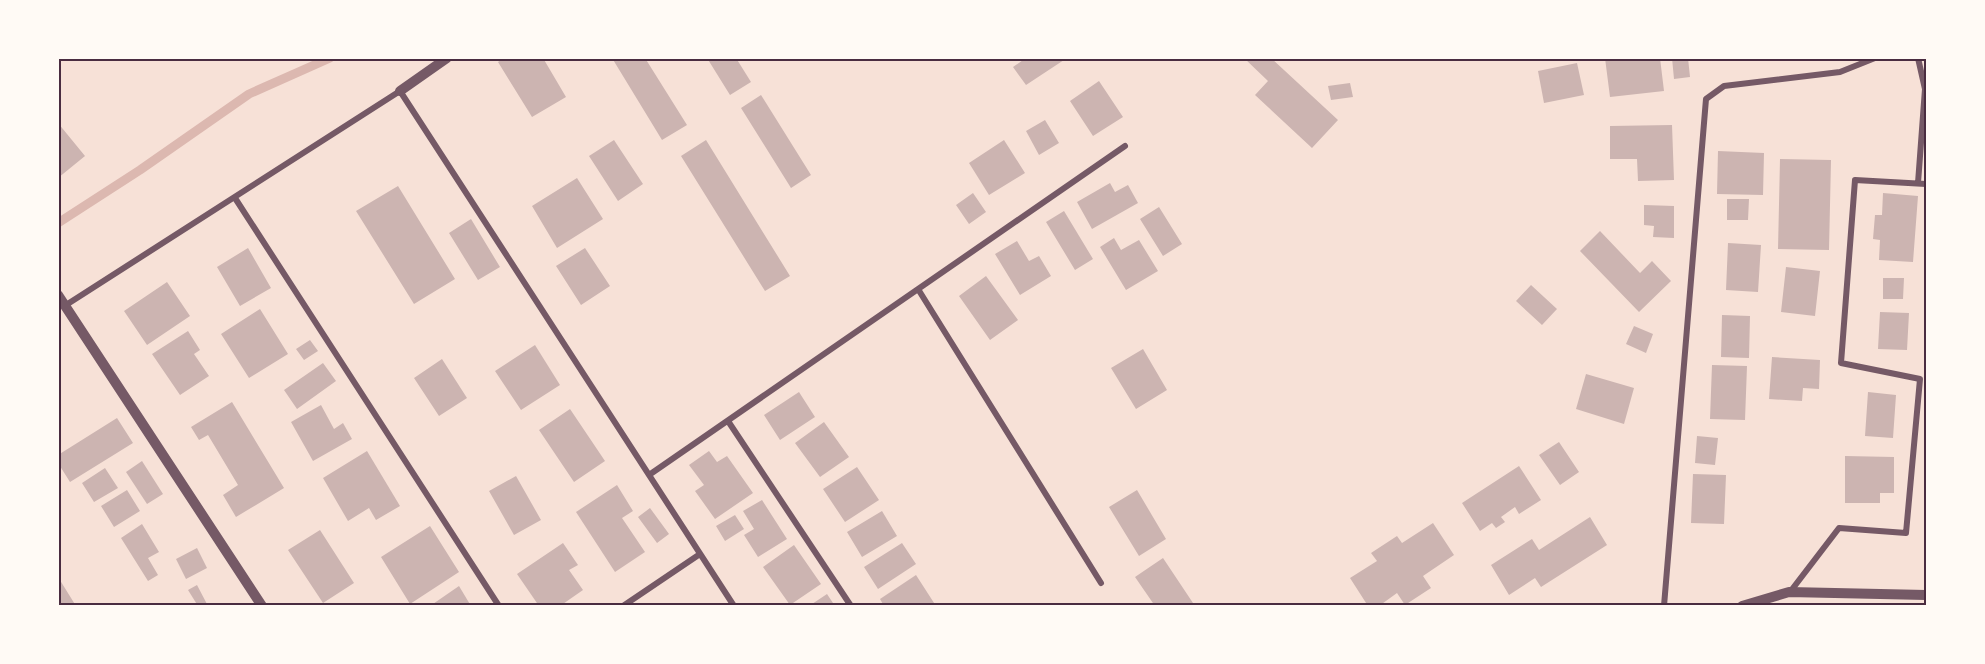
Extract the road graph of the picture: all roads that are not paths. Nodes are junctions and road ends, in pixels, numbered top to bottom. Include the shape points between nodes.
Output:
1 (447, 58) edge
2 (1875, 58) edge
3 (1918, 58) edge
4 (400, 91) junction
5 (1125, 146) dead end
6 (1918, 183) junction
7 (1926, 184) edge
8 (235, 198) junction
9 (918, 289) junction
10 (58, 295) edge
11 (66, 305) junction
12 (1923, 379) edge
13 (728, 421) junction
14 (650, 475) junction
15 (700, 554) junction
16 (1101, 583) dead end
17 (1789, 592) junction
18 (1922, 595) edge
19 (262, 606) edge
20 (499, 606) edge
21 (623, 606) edge
22 (734, 606) edge
23 (851, 606) edge
24 (1664, 606) edge
25 (1742, 606) edge

1 - 4 street
2 - 24 street via 1840,72 1724,86 1706,99
3 - 6 street via 1925,89
4 - 8 street
4 - 14 street
5 - 9 street
6 - 7 street
6 - 12 street via 1855,180 1841,363
8 - 11 street
8 - 20 street
9 - 13 street
9 - 16 street
10 - 11 street
11 - 19 street
12 - 17 street via 1905,532 1839,528
13 - 14 street
13 - 23 street
14 - 15 street
15 - 21 street
15 - 22 street
17 - 18 street
17 - 25 street

